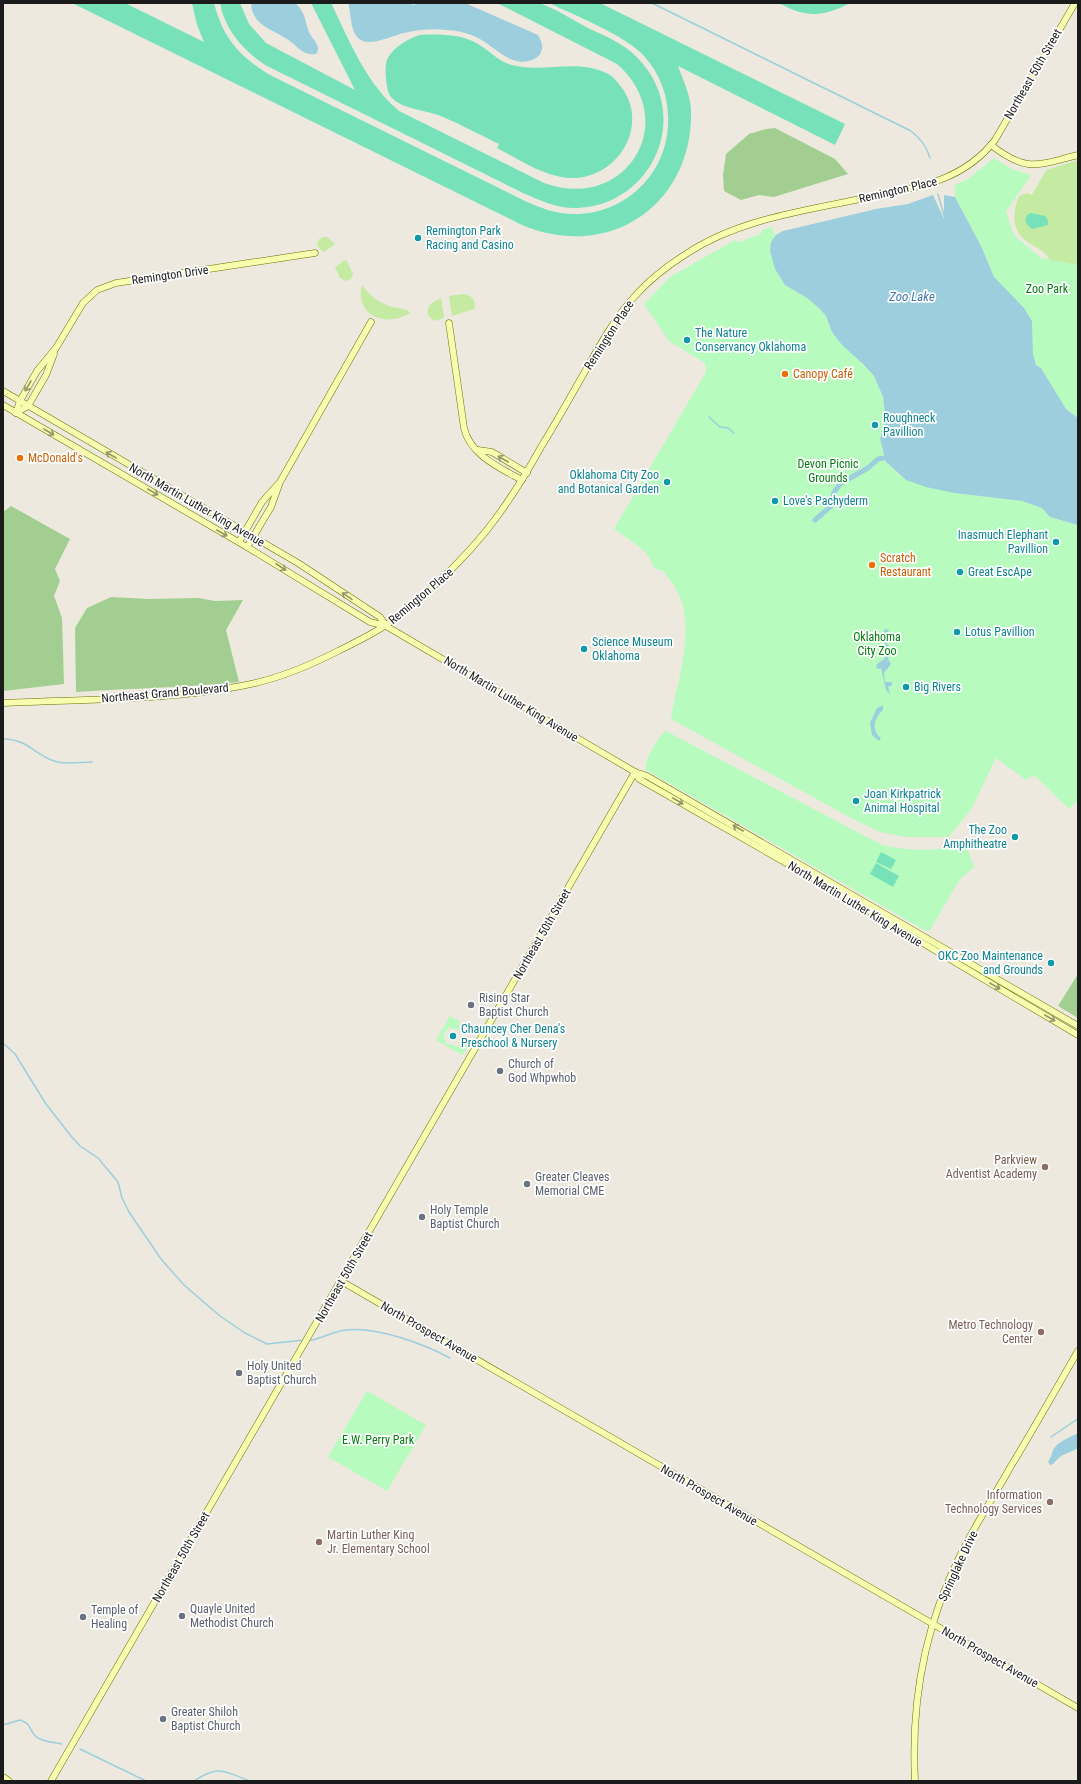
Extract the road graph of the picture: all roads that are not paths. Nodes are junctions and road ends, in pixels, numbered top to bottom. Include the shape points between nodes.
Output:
1 (1075, 3) edge
2 (991, 145) junction
3 (1078, 155) edge
4 (315, 253) dead end
5 (371, 322) dead end
6 (449, 324) dead end
7 (56, 348) junction
8 (3, 391) edge
9 (20, 401) junction
10 (3, 405) edge
11 (28, 406) junction
12 (16, 413) junction
13 (478, 450) junction
14 (527, 472) junction
15 (522, 480) junction
16 (280, 482) junction
17 (245, 532) junction
18 (253, 537) junction
19 (239, 542) junction
20 (247, 547) junction
21 (386, 626) junction
22 (3, 703) edge
23 (635, 772) junction
24 (1078, 1026) edge
25 (1078, 1035) edge
26 (341, 1281) junction
27 (1078, 1351) edge
28 (932, 1624) junction
29 (1078, 1708) edge
30 (51, 1781) edge
31 (915, 1781) edge

1 - 2 street, Northeast 50th Street
2 - 3 street via 1011,160 1024,164 1036,165
2 - 14 street, Remington Place via 974,163 943,179 748,225 704,243 674,262 636,295 615,321
4 - 7 street, Remington Drive via 105,286 83,303
5 - 16 street
6 - 13 street via 464,428 468,439
7 -> 9 street, Remington Drive via 37,371
7 - 11 street, Remington Drive via 46,375
8 - 9 street, North Martin Luther King Avenue
9 - 11 street, North Martin Luther King Avenue
9 - 12 street, Remington Drive
10 - 12 street, North Martin Luther King Avenue
11 - 12 street, Remington Drive
17 -> 11 street, North Martin Luther King Avenue
12 -> 19 street, North Martin Luther King Avenue
14 -> 13 street via 492,452
13 - 15 street via 487,460
14 - 15 street, Remington Place
15 - 21 street, Remington Place via 497,519 472,550
16 - 17 street via 262,502
16 - 18 street via 271,507
17 - 18 street, North Martin Luther King Avenue
17 - 19 street
18 - 20 street
21 -> 18 street, North Martin Luther King Avenue via 380,617
19 - 20 street, North Martin Luther King Avenue
20 -> 21 street, North Martin Luther King Avenue via 370,622
21 - 22 street, Northeast Grand Boulevard via 325,658 244,686 151,696
21 - 23 street, North Martin Luther King Avenue
24 -> 23 street, North Martin Luther King Avenue via 643,773
23 -> 25 street, North Martin Luther King Avenue via 639,779 830,888
23 - 26 street, Northeast 50th Street
26 - 28 street, North Prospect Avenue
26 - 30 street, Northeast 50th Street
27 - 28 street, Springlake Drive via 964,1548
28 - 29 street, North Prospect Avenue
28 - 31 street, Springlake Drive via 919,1679 915,1714

